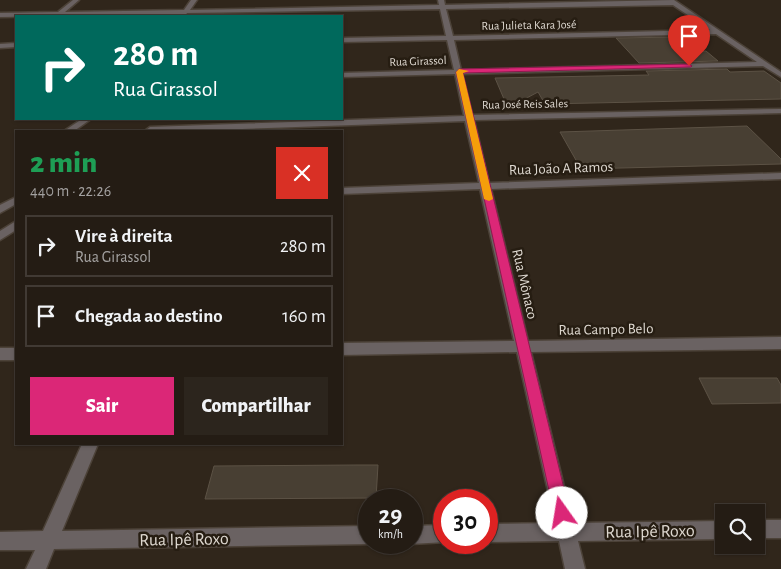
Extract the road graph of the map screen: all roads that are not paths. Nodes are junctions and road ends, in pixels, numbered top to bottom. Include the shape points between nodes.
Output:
1 (76, 0) edge
2 (194, 0) edge
3 (672, 1) edge
4 (442, 3) edge
5 (234, 11) edge
6 (184, 14) edge
7 (59, 15) edge
8 (0, 16) edge
9 (15, 16) edge
10 (716, 32) junction
11 (451, 38) junction
12 (343, 40) edge
13 (15, 45) edge
14 (0, 46) edge
15 (766, 64) junction
16 (459, 72) junction
17 (343, 75) edge
18 (781, 75) edge
19 (781, 111) edge
20 (470, 118) junction
21 (85, 120) edge
22 (150, 127) edge
23 (70, 130) edge
24 (781, 176) edge
25 (486, 186) junction
26 (343, 191) edge
27 (15, 201) edge
28 (0, 210) edge
29 (15, 226) edge
30 (0, 236) edge
31 (781, 343) edge
32 (523, 347) junction
33 (343, 350) edge
34 (0, 354) edge
35 (15, 354) edge
36 (90, 445) edge
37 (765, 529) edge
38 (781, 529) edge
39 (715, 530) edge
40 (566, 532) junction
41 (498, 533) edge
42 (358, 535) edge
43 (47, 541) junction
44 (0, 542) edge
45 (36, 569) edge
46 (575, 569) edge

1 - 7 street
2 - 6 street
3 - 4 street
3 - 10 street
4 - 5 street
4 - 11 street, Rua Mônaco
5 - 6 street
6 - 7 street
8 - 9 street
10 - 11 street, Rua Julieta Kara José
10 - 15 street
11 - 12 street, Rua Julieta Kara José
11 - 16 street, Rua Mônaco
13 - 14 street
15 - 16 street, Rua Girassol
15 - 18 street
16 - 17 street, Rua Girassol
16 - 20 street, Rua Mônaco
19 - 20 street, Rua José Reis Sales
20 - 22 street, Rua José Reis Sales
20 - 25 street, Rua Mônaco
21 - 23 street
24 - 25 street, Rua João A Ramos
25 - 26 street, Rua João A Ramos
25 - 32 street, Rua Mônaco
27 - 28 street
29 - 30 street
31 - 32 street, Rua Campo Belo
32 - 33 street, Rua Campo Belo
32 - 40 street, Rua Mônaco
34 - 35 street
36 - 43 street
37 - 38 street
39 - 40 street, Rua Ipê Roxo
40 - 41 street, Rua Ipê Roxo
40 - 46 street, Rua Mônaco
42 - 43 street, Rua Ipê Roxo
43 - 44 street, Rua Ipê Roxo
43 - 45 street

